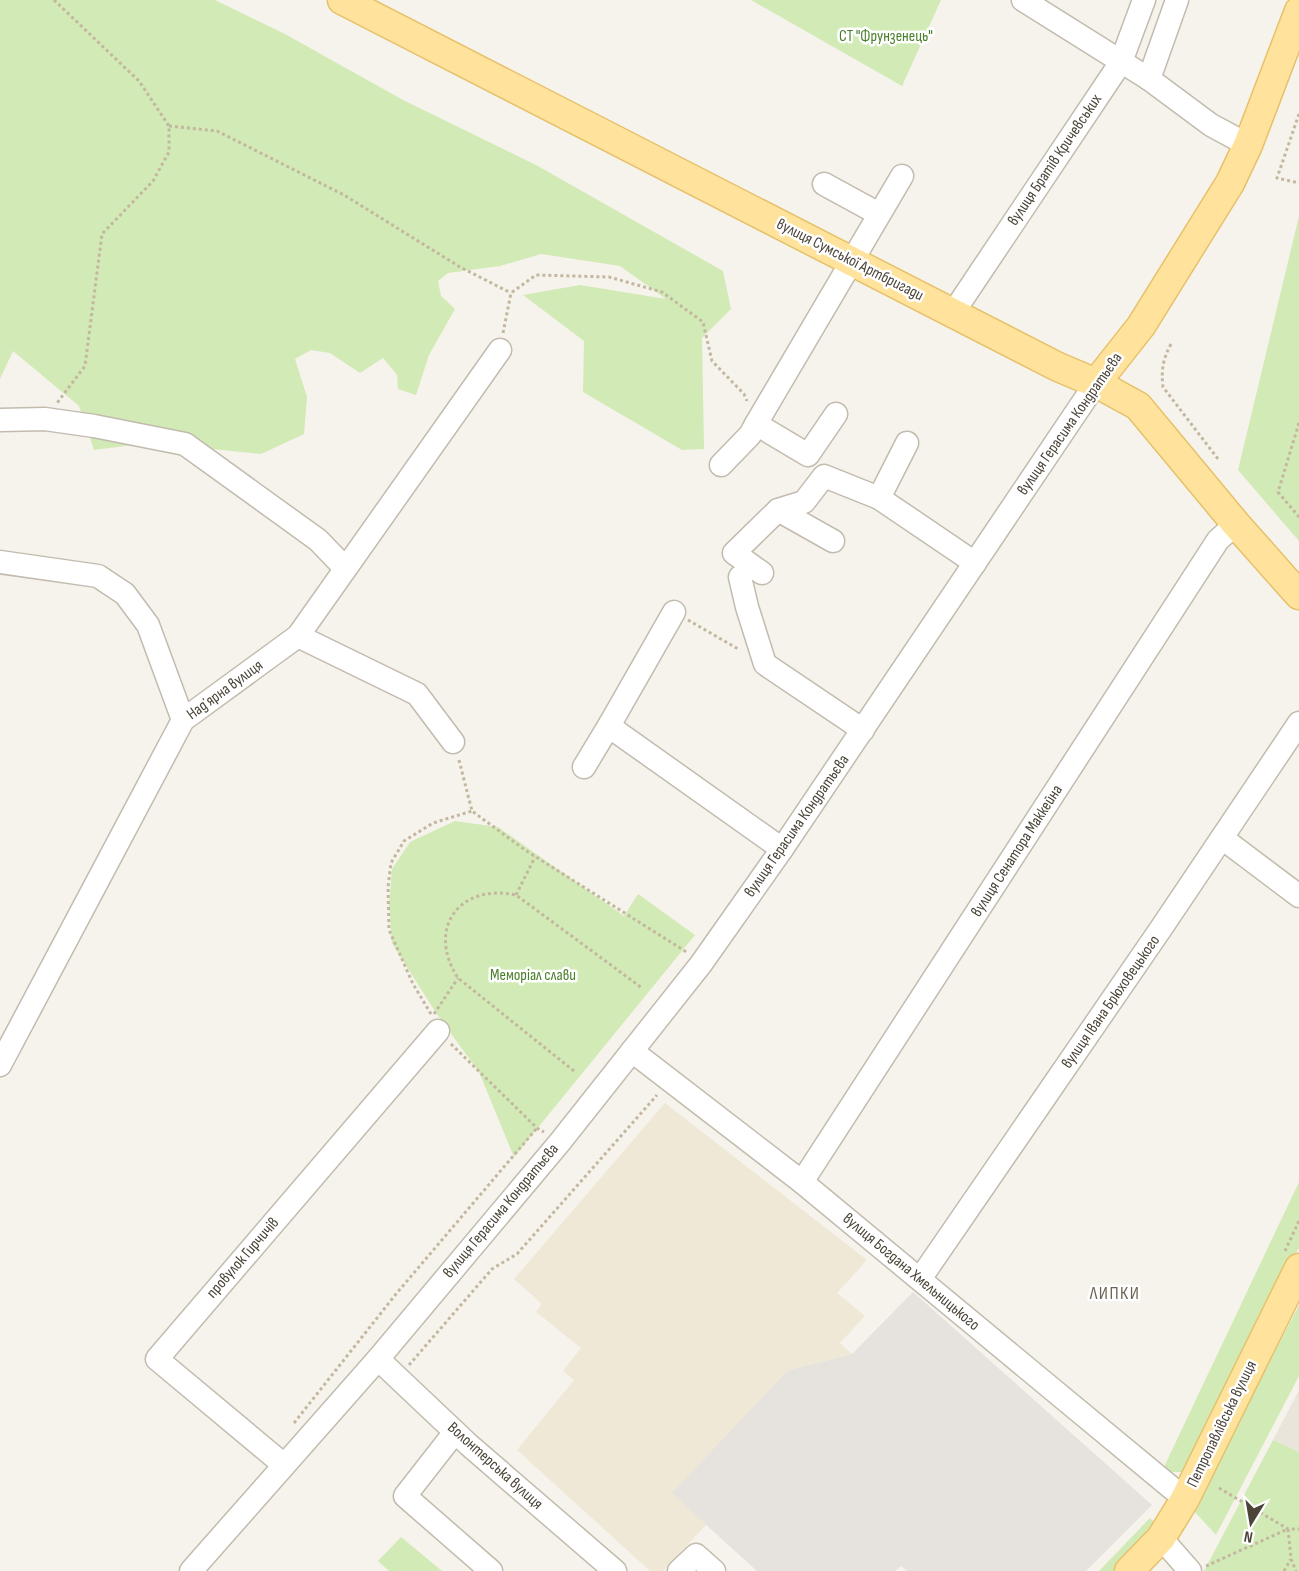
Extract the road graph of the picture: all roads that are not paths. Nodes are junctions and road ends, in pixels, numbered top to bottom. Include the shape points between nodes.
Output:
1 (342, 0) edge
2 (1023, 0) edge
3 (1144, 0) edge
4 (1177, 0) edge
5 (1299, 11) edge
6 (1121, 62) junction
7 (1149, 79) junction
8 (1248, 146) junction
9 (902, 176) dead end
10 (824, 184) dead end
11 (879, 214) junction
12 (852, 261) junction
13 (953, 313) junction
14 (500, 350) road end
15 (1096, 383) junction
16 (836, 414) dead end
17 (0, 420) edge
18 (756, 424) junction
19 (907, 443) dead end
20 (721, 465) dead end
21 (879, 498) junction
22 (778, 510) junction
23 (1236, 524) junction
24 (833, 541) dead end
25 (9, 563) edge
26 (975, 563) junction
27 (345, 568) junction
28 (1299, 595) edge
29 (674, 612) road end
30 (298, 636) junction
31 (183, 720) junction
32 (1299, 723) edge
33 (610, 724) junction
34 (863, 730) junction
35 (453, 742) dead end
36 (584, 766) dead end
37 (1222, 838) junction
38 (782, 849) junction
39 (1299, 896) edge
40 (438, 1031) road end
41 (632, 1051) junction
42 (0, 1065) edge
43 (802, 1182) junction
44 (1299, 1268) edge
45 (920, 1279) junction
46 (378, 1359) junction
47 (455, 1432) junction
48 (284, 1466) junction
49 (1185, 1499) junction
50 (1161, 1538) junction
51 (1194, 1570) edge
52 (191, 1571) edge
53 (491, 1571) edge
54 (615, 1571) edge
55 (679, 1571) edge
56 (714, 1571) edge
57 (1129, 1571) edge

1 - 12 main road, вулиця Сумської Артбригади
2 - 6 street
3 - 6 street, вулиця Братів Кричевських
4 - 7 street
5 - 8 main road, вулиця Герасима Кондратьєва
6 - 7 street
6 - 13 street, вулиця Братів Кричевських
7 - 8 street via 1211,125
8 - 15 main road, вулиця Герасима Кондратьєва via 1230,183 1141,326
9 - 11 street
10 - 11 street
11 - 12 street
12 - 13 main road, вулиця Сумської Артбригади
12 - 18 street
13 - 15 main road, вулиця Сумської Артбригади
14 - 27 street, Надʼярна вулиця
15 - 23 main road, вулиця Сумської Артбригади via 1138,406
15 - 26 street, вулиця Герасима Кондратьєва
16 - 18 street via 808,455
17 - 27 street via 45,419 185,444 318,540
18 - 20 street
19 - 21 street
21 - 22 street via 824,476 804,502
21 - 26 street
22 - 24 street
22 - 34 street via 734,553 751,575 747,607 765,664
23 - 28 main road, вулиця Сумської Артбригади
23 - 43 street, вулиця Сенатора Маккейна via 1218,540
25 - 31 street via 99,576 125,594 148,625
26 - 34 street, вулиця Герасима Кондратьєва
27 - 30 street, Надʼярна вулиця
29 - 33 street
30 - 31 street, Надʼярна вулиця
30 - 35 street via 417,694
31 - 42 street, Надʼярна вулиця
32 - 37 street, вулиця Івана Брюховецького
33 - 36 street
33 - 38 street
34 - 38 street, вулиця Герасима Кондратьєва
37 - 39 street
37 - 45 street, вулиця Івана Брюховецького
38 - 41 street, вулиця Герасима Кондратьєва via 701,964
40 - 48 street, провулок Гирчичів via 156,1359
41 - 43 street, вулиця Богдана Хмельницького
41 - 46 street, вулиця Герасима Кондратьєва
43 - 45 street, вулиця Богдана Хмельницького
44 - 49 main road, Петропавлівська вулиця
45 - 49 street, вулиця Богдана Хмельницького
46 - 47 street, Волонтерська вулиця
46 - 48 street, вулиця Герасима Кондратьєва
47 - 53 street via 405,1496
47 - 54 street, Волонтерська вулиця
48 - 52 street, вулиця Герасима Кондратьєва
49 - 50 main road, Петропавлівська вулиця
50 - 51 street
50 - 57 main road, Петропавлівська вулиця
55 - 56 street via 696,1555

